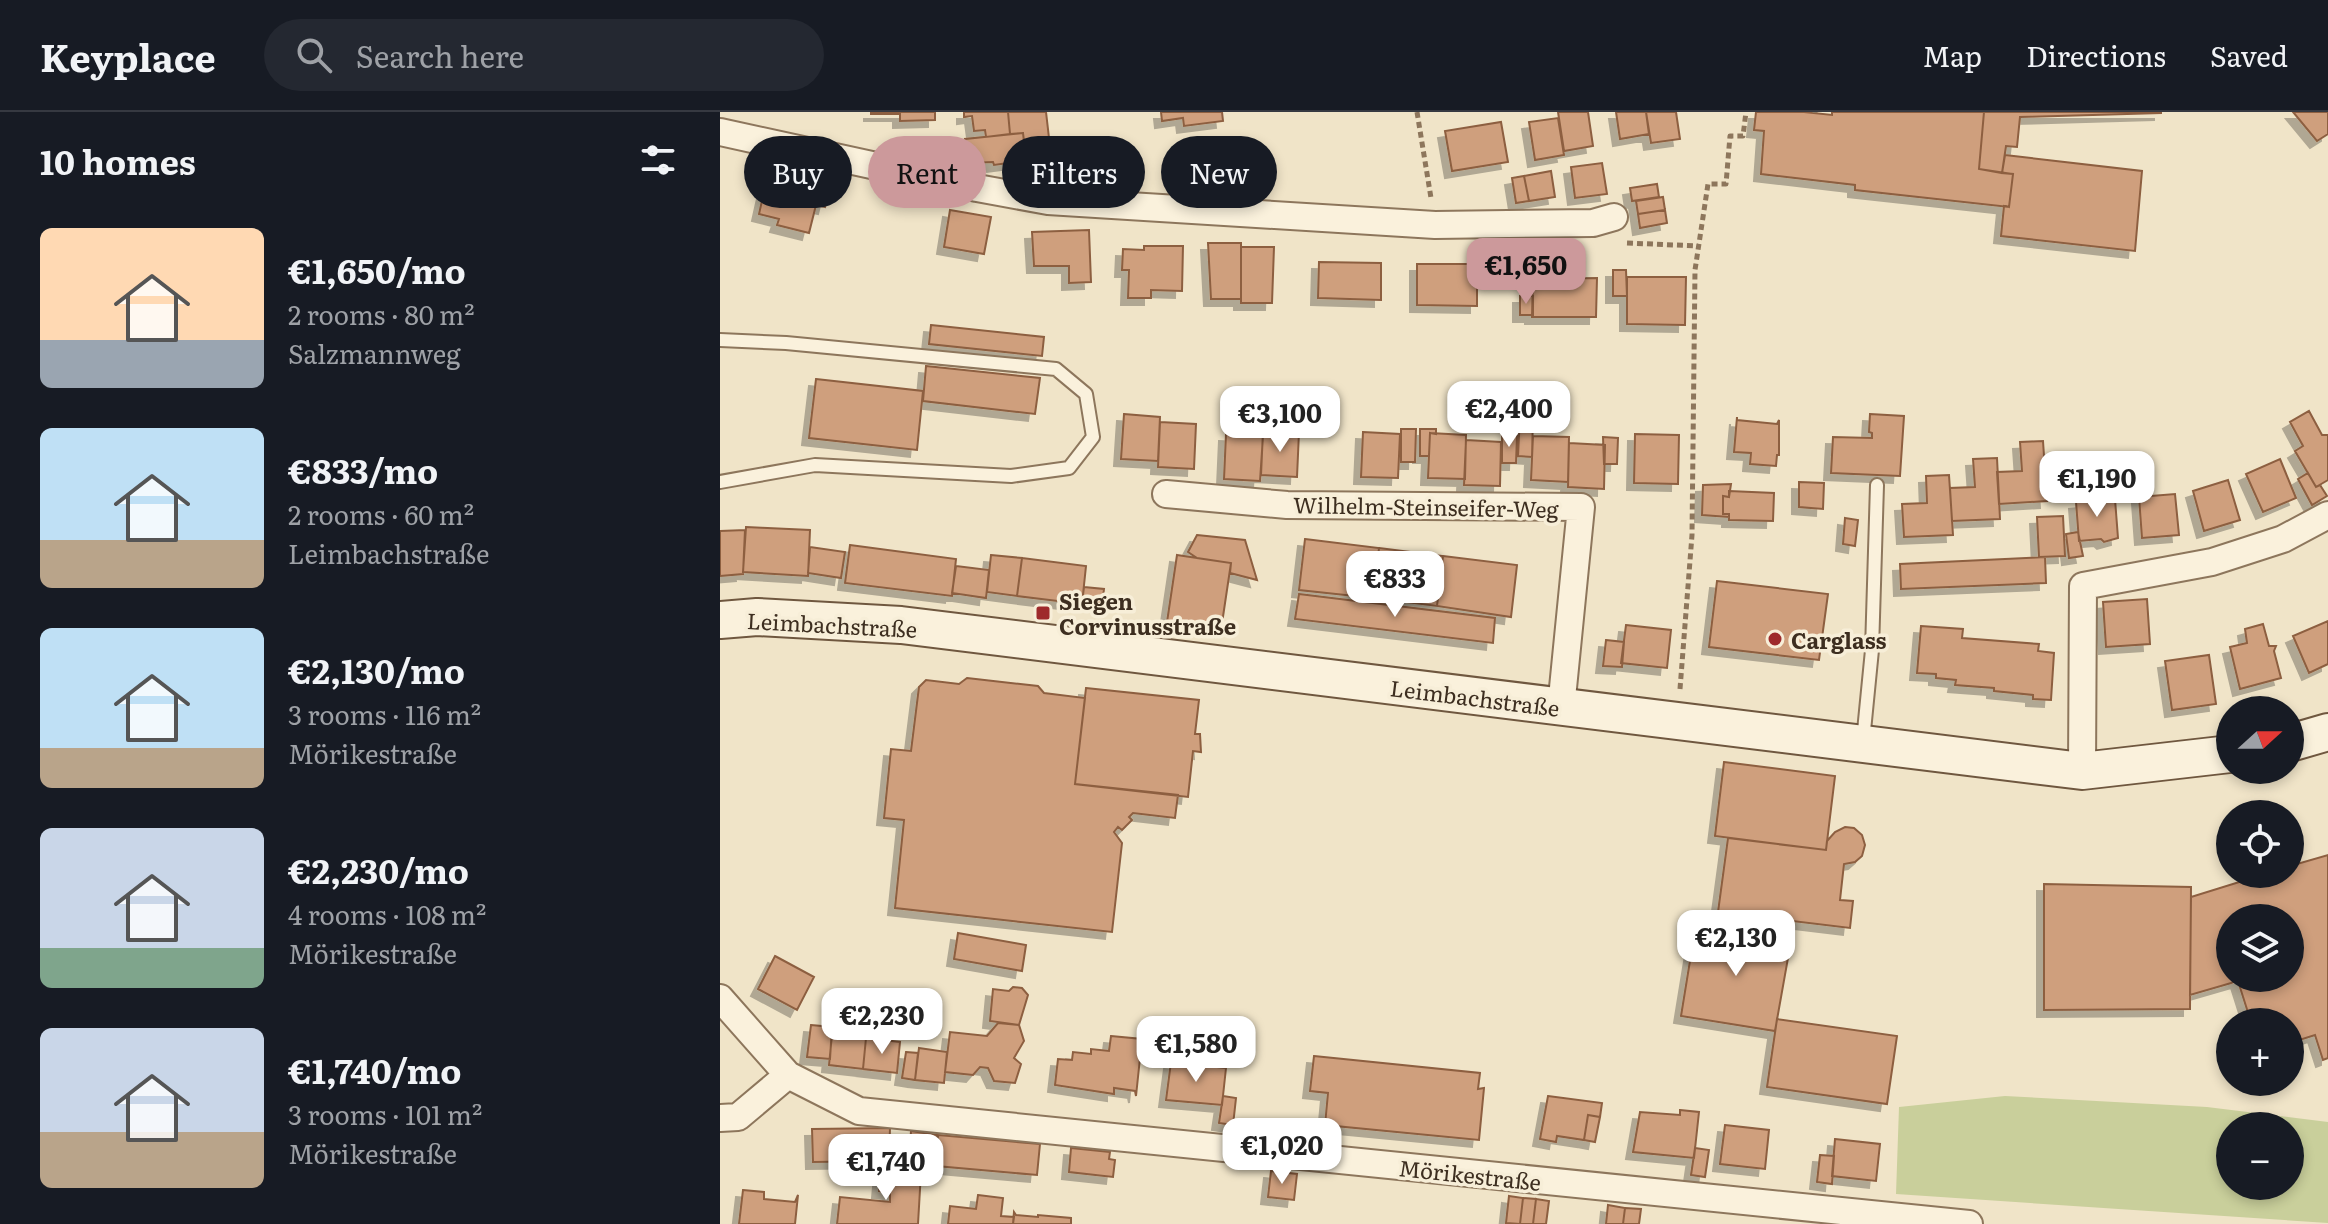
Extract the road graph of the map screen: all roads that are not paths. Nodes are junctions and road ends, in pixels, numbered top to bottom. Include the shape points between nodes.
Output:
1 (720, 132) edge
2 (1604, 220) road end
3 (720, 340) edge
4 (720, 482) edge
5 (1877, 485) dead end
6 (1166, 494) dead end
7 (2328, 515) edge
8 (720, 620) edge
9 (1561, 708) junction
10 (2328, 732) edge
11 (2304, 739) edge
12 (1862, 745) junction
13 (2216, 756) edge
14 (2082, 771) junction
15 (720, 998) edge
16 (788, 1075) junction
17 (720, 1118) edge
18 (1969, 1224) edge

1 - 2 street via 1048,201 1435,225
3 - 4 lane via 1056,369 1086,394 1093,437 1069,468 1011,476 815,465
5 - 12 lane via 1872,650
6 - 9 street, Wilhelm-Steinseifer-Weg via 1287,505 1581,507
7 - 14 street via 2283,539 2212,562 2083,586
8 - 9 main road, Leimbachstraße via 757,617 901,625
9 - 12 main road, Leimbachstraße
10 - 11 main road
12 - 14 main road, Leimbachstraße
13 - 14 main road, Leimbachstraße
15 - 16 street, Mörikestraße
16 - 17 street via 738,1117
16 - 18 street, Mörikestraße via 859,1111

